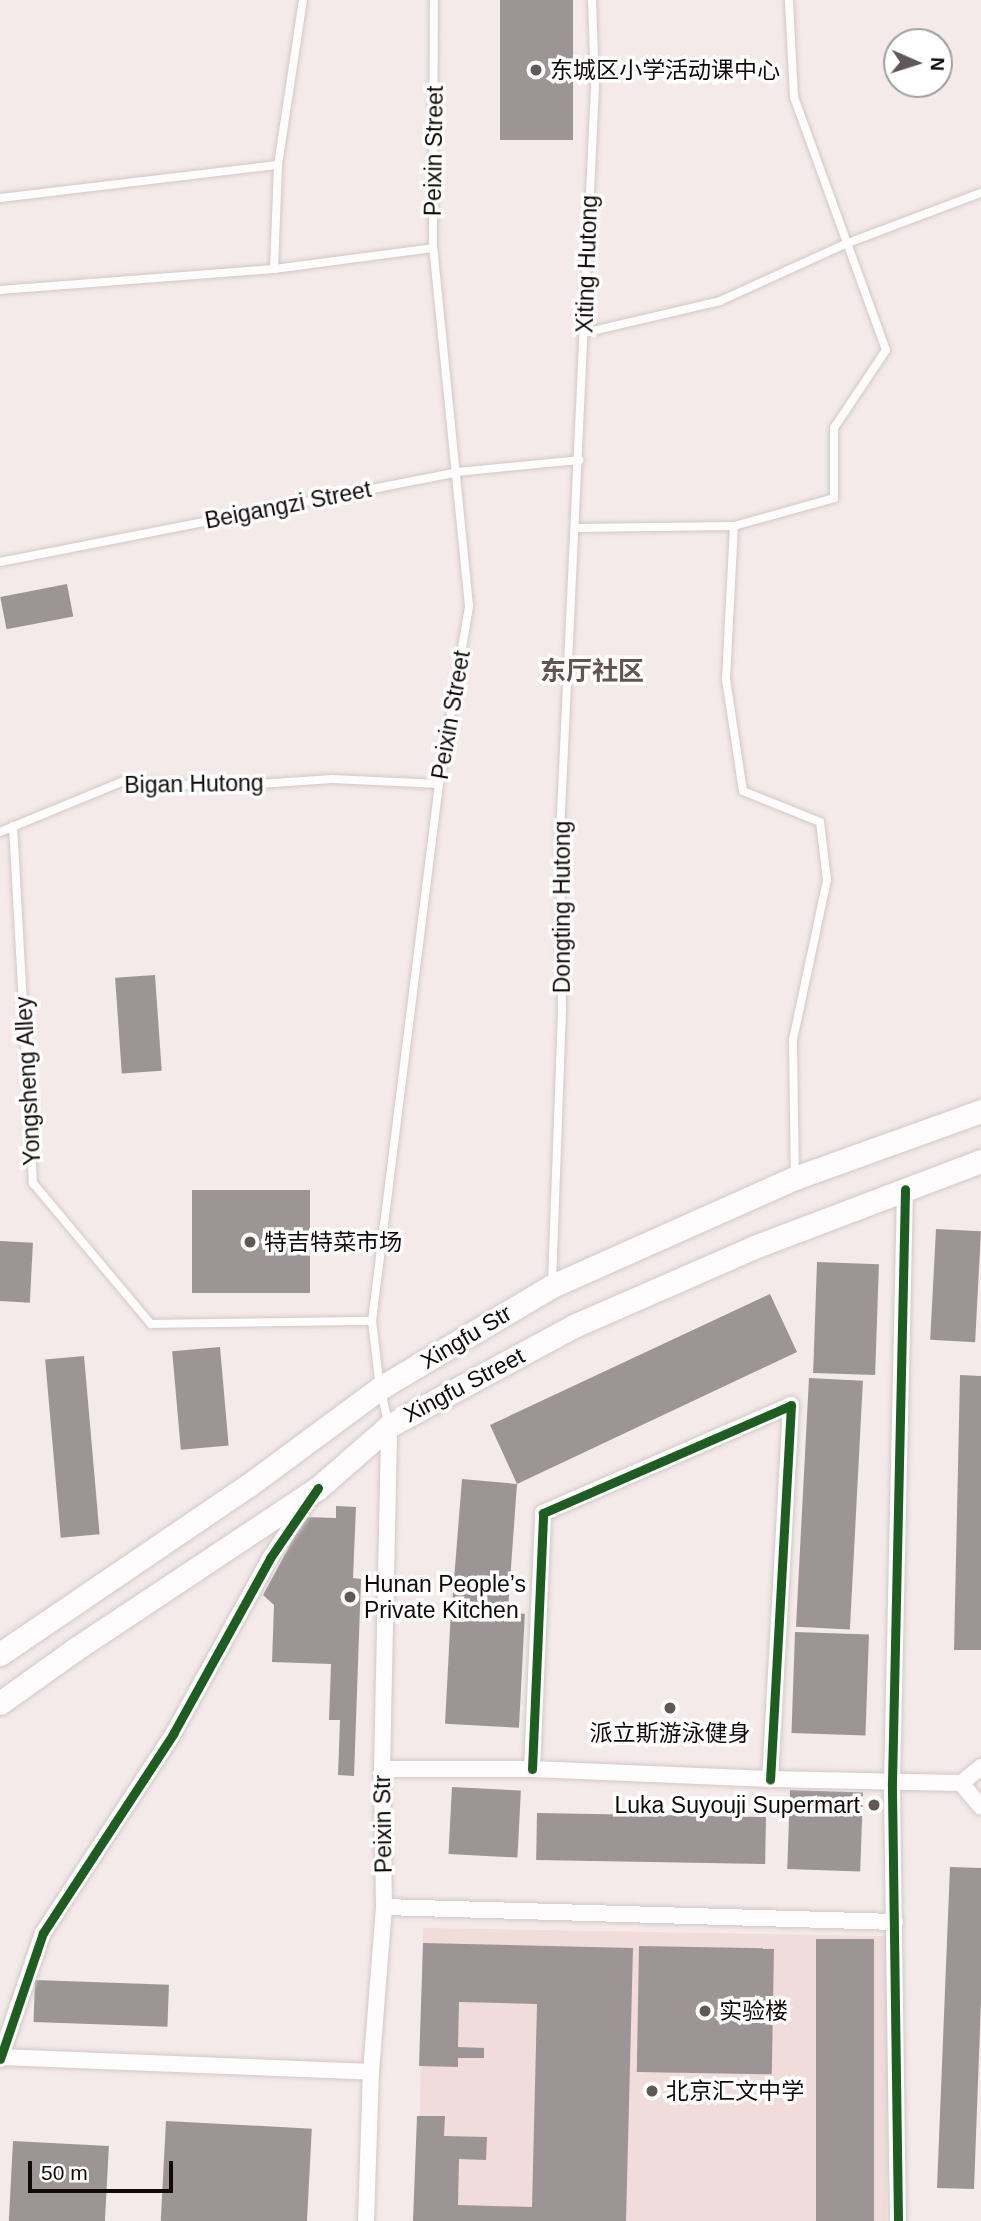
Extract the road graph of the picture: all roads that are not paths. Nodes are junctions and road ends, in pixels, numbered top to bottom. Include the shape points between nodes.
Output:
1 (303, 0) edge
2 (434, 0) edge
3 (592, 0) edge
4 (789, 0) edge
5 (278, 165) junction
6 (981, 194) edge
7 (0, 198) edge
8 (845, 244) junction
9 (433, 248) junction
10 (274, 269) junction
11 (0, 290) edge
12 (584, 332) junction
13 (579, 460) junction
14 (457, 472) junction
15 (734, 526) junction
16 (576, 527) junction
17 (0, 562) edge
18 (439, 783) junction
19 (13, 826) junction
20 (0, 832) edge
21 (981, 1111) edge
22 (981, 1161) edge
23 (795, 1178) junction
24 (905, 1189) junction
25 (552, 1286) junction
26 (372, 1321) junction
27 (380, 1388) junction
28 (389, 1426) junction
29 (318, 1488) junction
30 (0, 1654) edge
31 (0, 1703) edge
32 (981, 1767) edge
33 (382, 1769) junction
34 (532, 1769) junction
35 (770, 1779) junction
36 (892, 1782) junction
37 (961, 1783) junction
38 (981, 1807) edge
39 (384, 1908) junction
40 (895, 1922) junction
41 (1, 2058) edge
42 (372, 2072) junction
43 (366, 2221) edge
44 (898, 2221) edge

1 - 5 lane
2 - 9 lane, Peixin Street
3 - 12 lane, Xiting Hutong via 595,85
4 - 8 lane via 794,97
5 - 7 lane
5 - 10 lane
6 - 8 lane
8 - 12 lane via 720,301
8 - 15 lane via 886,350 834,428 834,498
9 - 10 lane
9 - 14 lane, Peixin Street
10 - 11 lane
12 - 13 lane, Xiting Hutong
13 - 14 lane, Beigangzi Street
13 - 16 lane, Xiting Hutong
14 - 17 lane, Beigangzi Street
14 - 18 lane, Peixin Street via 469,606
15 - 16 lane
15 - 23 lane via 726,679 743,791 820,822 827,880 793,1040
16 - 25 lane, Dongting Hutong via 560,834 562,1010
18 - 19 lane, Bigan Hutong via 332,779 215,788 124,781
18 - 26 lane, Peixin Street
19 - 20 lane, Bigan Hutong
19 - 26 lane, Yongsheng Alley via 33,1183 151,1324
21 - 23 main road, Xingfu Str
22 - 24 main road, Xingfu Street
23 - 25 main road, Xingfu Str
24 - 28 main road, Xingfu Street via 757,1246 576,1325
24 - 36 street
25 - 27 main road, Xingfu Str
26 - 27 lane, Peixin Street
27 - 28 lane, Peixin Street
27 - 30 main road, Xingfu Str via 249,1485
28 - 29 main road, Xingfu Street
28 - 33 street, Peixin Str
29 - 31 main road, Xingfu Street
29 - 41 street via 270,1558 173,1734 43,1933
32 - 37 street
33 - 34 street
33 - 39 street, Peixin Str
34 - 35 street
34 - 35 street via 542,1513 791,1405
35 - 36 street
36 - 37 street
36 - 40 street
37 - 38 street
39 - 40 street
39 - 42 street, Peixin Str
40 - 44 street
41 - 42 street
42 - 43 street, Peixin Str

